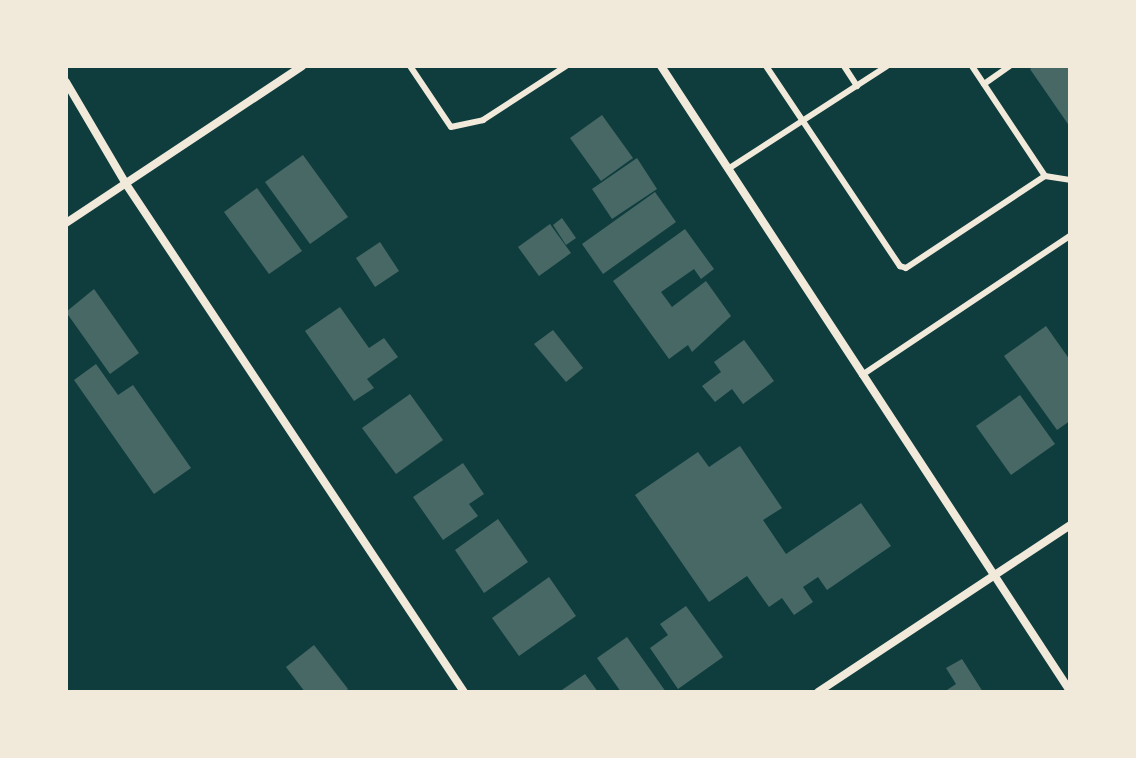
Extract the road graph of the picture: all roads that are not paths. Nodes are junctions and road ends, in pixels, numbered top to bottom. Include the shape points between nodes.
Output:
1 (302, 66) edge
2 (410, 66) edge
3 (566, 66) edge
4 (661, 66) edge
5 (766, 66) edge
6 (844, 66) edge
7 (887, 66) edge
8 (972, 66) edge
9 (1010, 66) edge
10 (66, 82) edge
11 (984, 84) junction
12 (857, 86) junction
13 (803, 120) junction
14 (728, 169) junction
15 (1045, 176) junction
16 (1070, 180) edge
17 (126, 184) junction
18 (66, 223) edge
19 (1070, 236) edge
20 (862, 375) junction
21 (1070, 525) edge
22 (993, 575) junction
23 (1070, 691) edge
24 (464, 692) edge
25 (818, 692) edge

1 - 17 street
2 - 3 lane via 451,127 483,120
4 - 14 street
5 - 13 lane
6 - 12 lane
7 - 12 lane
8 - 11 lane
9 - 11 lane
10 - 17 street
11 - 15 lane
12 - 13 lane
13 - 14 lane
13 - 15 lane via 906,268
14 - 20 street
15 - 16 lane
17 - 18 street
17 - 24 street
19 - 20 lane
20 - 22 street
21 - 22 street
22 - 23 street
22 - 25 street

